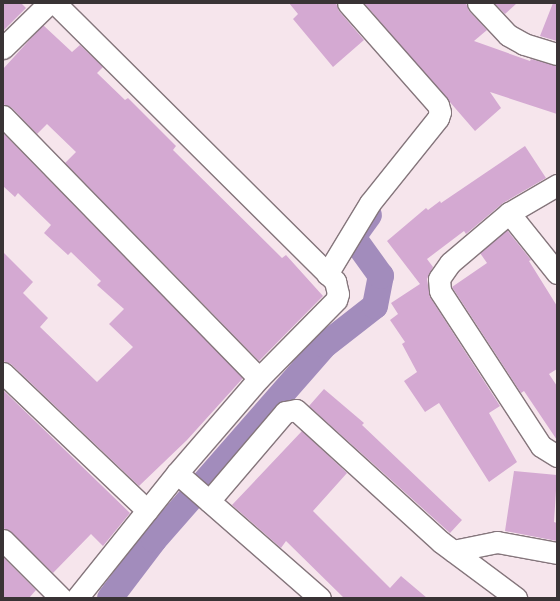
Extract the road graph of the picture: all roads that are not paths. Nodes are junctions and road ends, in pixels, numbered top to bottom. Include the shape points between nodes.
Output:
1 (49, 3) edge
2 (55, 3) edge
3 (348, 3) edge
4 (478, 3) edge
5 (3, 48) edge
6 (557, 54) edge
7 (3, 116) edge
8 (557, 185) edge
9 (509, 212) junction
10 (557, 273) edge
11 (327, 274) junction
12 (3, 374) edge
13 (259, 378) junction
14 (557, 456) edge
15 (195, 488) junction
16 (147, 510) junction
17 (3, 540) edge
18 (453, 551) junction
19 (557, 553) edge
20 (61, 598) edge
21 (77, 598) edge
22 (320, 598) edge
23 (516, 598) edge

1 - 5 street
2 - 11 street
3 - 11 street via 438,105 440,112 438,118 370,203
4 - 6 street via 508,35 524,44
7 - 13 street
8 - 9 street
9 - 10 street
9 - 14 street via 450,263 439,279 440,292 541,446
11 - 13 street via 335,281 336,300
12 - 16 street
13 - 15 street
15 - 16 street
15 - 18 street via 285,412 296,410
15 - 22 street
16 - 21 street
17 - 20 street
18 - 19 street via 497,542
18 - 23 street

